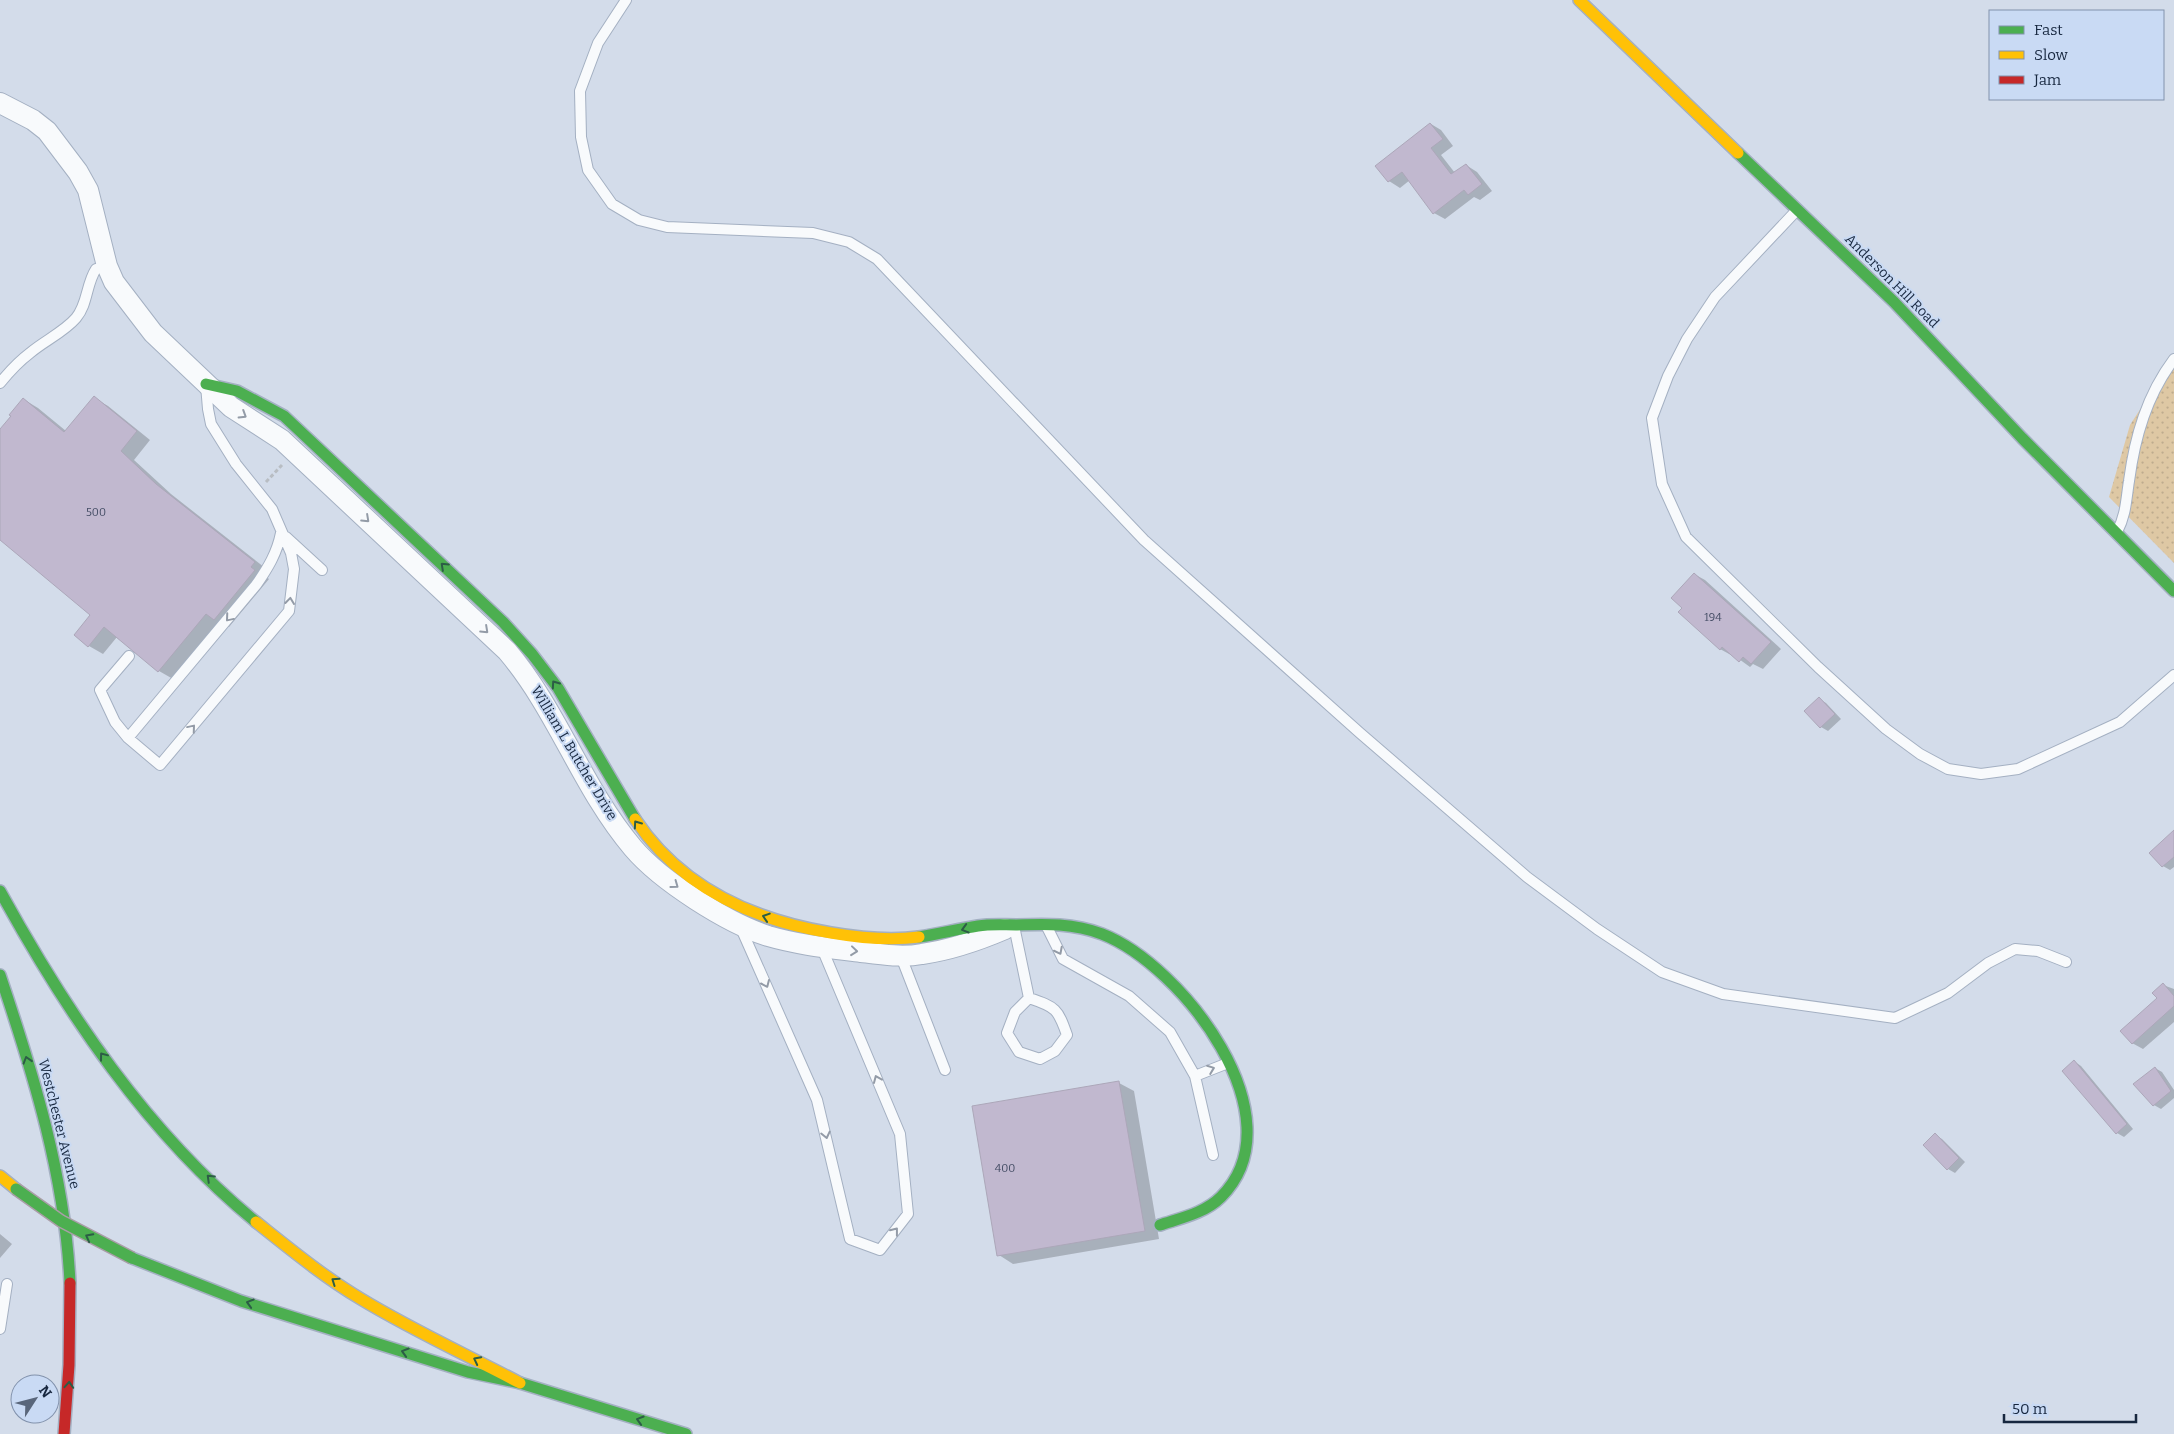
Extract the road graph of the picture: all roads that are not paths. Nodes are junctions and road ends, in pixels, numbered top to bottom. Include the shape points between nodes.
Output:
1 (626, 0) edge
2 (1579, 0) edge
3 (0, 103) edge
4 (1798, 209) junction
5 (107, 266) junction
6 (2174, 359) edge
7 (0, 383) edge
8 (206, 384) junction
9 (281, 533) junction
10 (2116, 533) junction
11 (322, 570) dead end
12 (2174, 591) edge
13 (129, 656) dead end
14 (2174, 675) edge
15 (128, 738) junction
16 (0, 891) edge
17 (738, 915) junction
18 (1046, 924) junction
19 (1013, 925) junction
20 (814, 929) junction
21 (897, 947) junction
22 (822, 948) junction
23 (2066, 962) dead end
24 (0, 975) edge
25 (1029, 998) junction
26 (1228, 1063) junction
27 (945, 1070) dead end
28 (1194, 1076) junction
29 (1213, 1155) dead end
30 (0, 1176) edge
31 (1160, 1225) dead end
32 (7, 1284) dead end
33 (0, 1329) edge
34 (520, 1382) junction
35 (64, 1434) edge
36 (686, 1434) edge

1 - 23 lane via 598,43 580,91 581,136 588,170 612,204 639,220 666,227 813,233 849,242 877,259 1144,540 1527,877 1598,930 1662,972 1723,994 1895,1018 1948,993 1988,962 2015,949 2038,951
2 - 4 main road, Anderson Hill Road
3 - 5 street, William L Butcher Drive via 34,120 47,131 78,172 88,190
4 - 10 main road, Anderson Hill Road via 1894,302
4 - 14 lane via 1715,297 1671,368 1652,418 1662,484 1686,537 1886,729 1920,754 1948,769 1981,774 2018,769 2120,722
5 - 7 lane via 96,269 90,277 82,310 74,321 15,365
5 - 8 street, William L Butcher Drive via 114,282 153,333
6 - 10 lane via 2146,408 2136,444 2125,514
8 - 9 lane via 212,424 236,464 272,508
8 -> 17 street, William L Butcher Drive via 231,407 295,451 512,656 536,688 590,784 633,848 661,875 689,895
17 -> 8 main road, William L Butcher Drive via 682,872 642,832 558,688 536,657 503,622 284,416 226,386
9 - 11 lane
9 -> 15 lane via 278,548 256,585
15 -> 9 lane via 160,765 289,611 294,569
10 - 12 main road, Anderson Hill Road
13 - 15 lane via 100,690 115,722
34 -> 16 main road via 359,1298 281,1241 225,1192 168,1135 104,1058 44,971
20 -> 17 main road, William L Butcher Drive
17 - 22 street, William L Butcher Drive via 766,936
17 -> 22 lane via 817,1100 850,1239 880,1250 908,1214 900,1134
18 - 19 main road, William L Butcher Drive
18 - 26 main road, William L Butcher Drive via 1078,927 1106,936 1147,962 1186,1000 1215,1038
18 -> 28 lane via 1063,959 1129,996 1170,1032
19 - 21 street, William L Butcher Drive via 960,946 921,955
19 - 25 lane
20 - 21 main road, William L Butcher Drive via 875,939
20 - 22 lane
22 -> 21 street, William L Butcher Drive
21 - 27 lane
35 -> 24 main road, Westchester Avenue via 71,1320 62,1198 38,1096
25 - 25 lane via 1015,1012 1007,1032 1019,1052 1040,1059 1055,1051 1067,1035 1060,1015 1049,1005
28 -> 26 lane
26 - 31 main road, William L Butcher Drive via 1245,1107 1249,1132 1240,1171 1210,1206
28 - 29 lane
34 -> 30 main road, bridge via 468,1372 241,1300 132,1258 61,1221
32 - 33 lane
36 -> 34 main road

